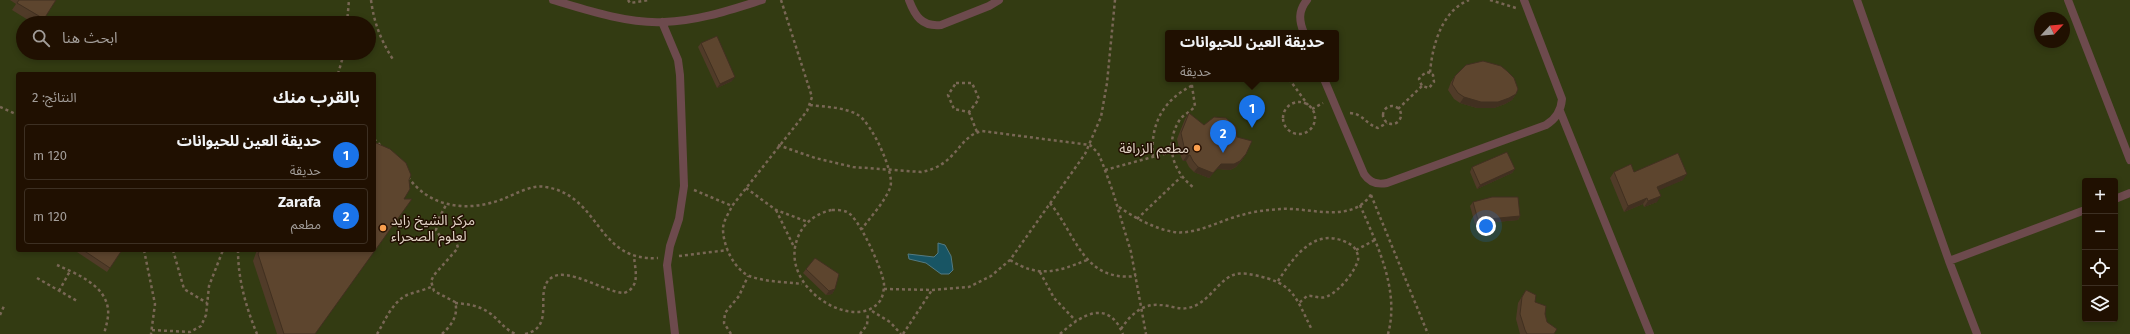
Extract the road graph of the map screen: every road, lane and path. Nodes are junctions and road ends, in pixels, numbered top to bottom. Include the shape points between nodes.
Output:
1 (349, 0) edge
2 (371, 0) edge
3 (553, 0) edge
4 (628, 0) edge
5 (649, 0) edge
6 (762, 0) edge
7 (782, 0) edge
8 (909, 0) edge
9 (999, 0) edge
10 (1115, 0) edge
11 (1307, 0) edge
12 (1469, 0) edge
13 (1490, 0) edge
14 (1524, 0) edge
15 (1857, 0) edge
16 (2068, 0) edge
17 (1528, 12) junction
18 (348, 16) edge
19 (373, 16) edge
20 (662, 22) junction
21 (376, 27) edge
22 (1303, 30) edge
23 (342, 60) edge
24 (394, 61) dead end
25 (339, 72) edge
26 (1430, 73) junction
27 (1192, 82) edge
28 (1292, 82) edge
29 (1325, 82) edge
30 (1192, 85) junction
31 (1422, 86) junction
32 (810, 105) junction
33 (1308, 105) junction
34 (0, 107) edge
35 (1398, 109) junction
36 (1560, 111) junction
37 (969, 112) junction
38 (1339, 113) junction
39 (16, 114) edge
40 (1387, 123) junction
41 (977, 132) junction
42 (376, 141) edge
43 (778, 145) junction
44 (1090, 145) junction
45 (384, 149) edge
46 (1171, 152) junction
47 (1153, 157) junction
48 (2130, 160) edge
49 (889, 170) junction
50 (1105, 170) junction
51 (407, 176) edge
52 (1181, 177) junction
53 (1377, 184) junction
54 (684, 186) junction
55 (1193, 187) dead end
56 (746, 188) junction
57 (2130, 193) edge
58 (1370, 196) junction
59 (2118, 198) edge
60 (1050, 203) junction
61 (446, 205) junction
62 (1360, 205) junction
63 (732, 206) junction
64 (1118, 206) junction
65 (776, 210) junction
66 (2082, 211) edge
67 (1137, 219) junction
68 (808, 222) junction
69 (862, 229) junction
70 (1375, 240) junction
71 (795, 248) junction
72 (728, 250) junction
73 (1356, 250) junction
74 (144, 252) edge
75 (174, 252) edge
76 (222, 252) edge
77 (238, 252) edge
78 (634, 256) junction
79 (668, 257) junction
80 (1010, 260) junction
81 (1086, 260) junction
82 (1949, 261) junction
83 (57, 265) dead end
84 (70, 271) junction
85 (1040, 272) junction
86 (748, 276) junction
87 (1136, 276) junction
88 (37, 278) dead end
89 (1278, 281) junction
90 (802, 284) junction
91 (432, 287) junction
92 (884, 289) junction
93 (59, 290) junction
94 (933, 290) junction
95 (77, 301) dead end
96 (455, 302) junction
97 (207, 303) junction
98 (1299, 304) junction
99 (4, 306) dead end
100 (1140, 310) junction
101 (872, 311) junction
102 (868, 313) junction
103 (843, 314) dead end
104 (0, 315) edge
105 (850, 316) dead end
106 (1077, 321) junction
107 (1121, 329) junction
108 (152, 330) junction
109 (1312, 330) dead end
110 (104, 334) edge
111 (151, 334) edge
112 (256, 334) edge
113 (377, 334) edge
114 (442, 334) edge
115 (516, 334) edge
116 (525, 334) edge
117 (676, 334) edge
118 (731, 334) edge
119 (860, 334) edge
120 (902, 334) edge
121 (1060, 334) edge
122 (1123, 334) edge
123 (1146, 334) edge
124 (1388, 334) edge
125 (1428, 334) edge
126 (1650, 334) edge
127 (1977, 334) edge

1 - 18 path
2 - 19 path
3 - 20 lane via 615,16
4 - 5 path via 630,3
6 - 20 lane via 711,15
7 - 32 path via 812,91
8 - 9 lane via 917,18 935,26
10 - 44 path via 1105,100
11 - 22 lane via 1300,14
12 - 26 path via 1459,5 1437,36 1432,51
13 - 17 path
14 - 17 lane
15 - 82 lane
16 - 48 lane
17 - 36 lane via 1561,92
20 - 54 lane via 673,47 680,75
21 - 24 path via 381,41
23 - 25 path
26 - 31 path via 1427,72 1419,79
26 - 31 path via 1435,79 1432,86
27 - 30 path
28 - 33 path
29 - 38 lane
30 - 46 path via 1195,106 1180,119
30 - 47 path via 1172,99 1157,120
31 - 35 path
32 - 43 path
32 - 49 path via 853,112 866,120
33 - 33 path via 1297,102 1287,108 1283,118 1287,129 1298,134 1313,126 1315,115
34 - 39 path
35 - 40 path via 1399,121 1395,124
35 - 40 path via 1390,106 1384,112 1384,120
36 - 53 lane via 1546,125 1387,183
36 - 126 lane
37 - 37 path via 954,109 948,96 956,83 972,83 979,99
37 - 41 path
38 - 40 path via 1360,114 1378,128
38 - 53 lane via 1364,174
41 - 44 path via 987,131
41 - 49 path via 945,163 932,170
42 - 45 path
43 - 49 path via 835,163
43 - 56 path
44 - 50 path via 1098,153
44 - 60 path
46 - 47 path
46 - 52 path
47 - 50 path
49 - 69 path via 892,180 890,188
50 - 64 path
51 - 61 path via 424,193
52 - 55 path
52 - 67 path
53 - 58 path
54 - 63 path
54 - 79 lane via 679,219
56 - 63 path
56 - 65 path
57 - 59 lane
58 - 62 path
58 - 125 path
60 - 80 path
60 - 81 path via 1068,227
61 - 78 path via 480,206 545,186 582,205 612,244
61 - 91 path via 437,222 436,230 440,236 456,241 458,248 432,278
62 - 67 path via 1342,212 1283,209 1256,212 1183,232 1164,229
62 - 70 path
63 - 72 path via 723,229
64 - 67 path
64 - 87 path
65 - 68 path
65 - 71 path
66 - 82 lane
68 - 69 path via 824,212 840,210 853,216
68 - 71 path via 799,233
69 - 92 path via 883,277
70 - 73 path
70 - 124 path via 1391,298 1391,324
71 - 90 path via 795,267
72 - 79 path
72 - 86 path via 738,268
73 - 89 path via 1348,243 1331,239 1315,241 1298,253
73 - 98 path via 1358,261 1341,285 1329,296 1307,296
74 - 108 path via 155,304
75 - 97 path via 184,289
76 - 97 path via 211,280
77 - 112 path via 242,290
78 - 79 path
78 - 116 path via 636,280 632,289 624,293 566,275 554,276 543,289 544,308 540,321 532,332
79 - 117 lane
80 - 85 path via 1022,267
80 - 94 path via 991,276 969,287
81 - 85 path via 1059,271
81 - 87 path via 1100,270 1118,277
82 - 127 lane
83 - 84 path
84 - 93 path
84 - 110 path via 100,290 108,309
85 - 106 path via 1054,298
86 - 90 path
86 - 118 path via 738,296 725,313 724,323
87 - 100 path
88 - 93 path
89 - 98 path via 1289,288
89 - 100 path via 1244,273 1234,274 1202,301 1188,308 1160,305 1147,306
90 - 103 path via 814,298
91 - 96 path via 436,293
91 - 113 path via 408,294 401,299 392,308
92 - 94 path
92 - 101 path
93 - 95 path
94 - 120 path
96 - 114 path via 454,318
96 - 115 path via 483,309 506,329
97 - 108 path via 205,321 196,330
98 - 109 path
99 - 104 path
100 - 107 path via 1126,321
100 - 123 path
101 - 102 path
101 - 120 path via 890,322
102 - 105 path
102 - 119 path via 867,325
106 - 107 path via 1089,314 1103,313
106 - 121 path
107 - 122 path
108 - 111 path

